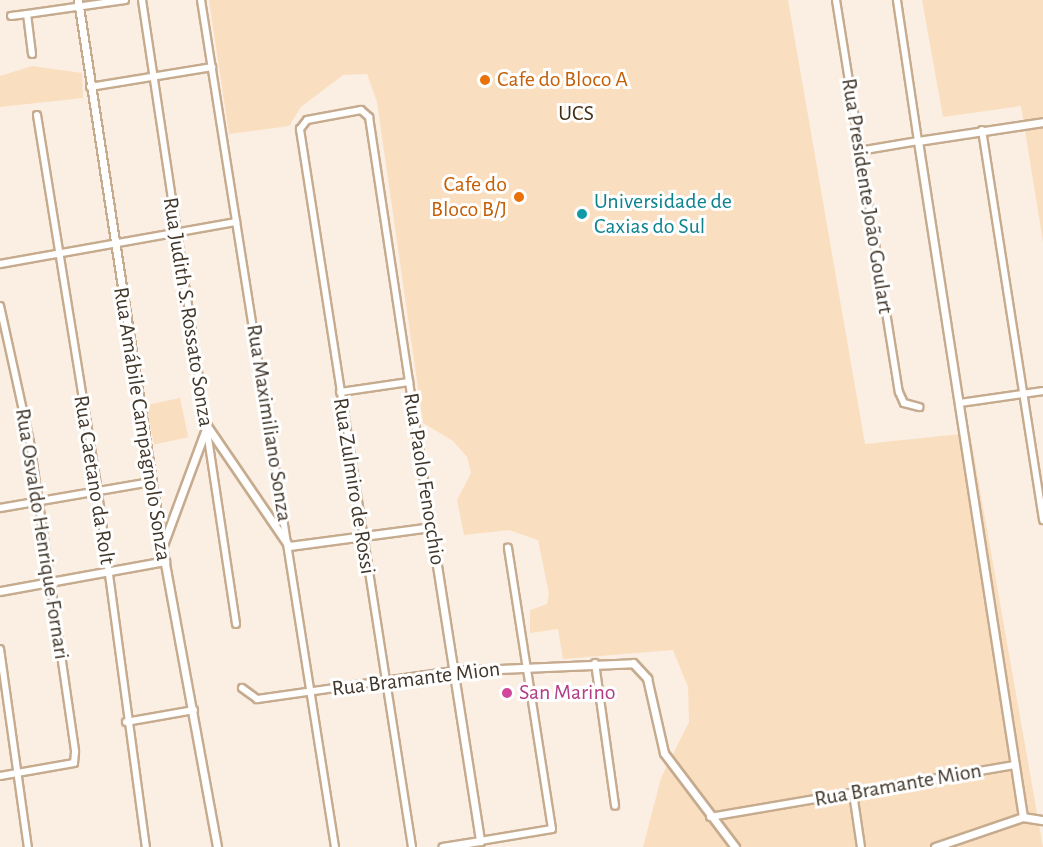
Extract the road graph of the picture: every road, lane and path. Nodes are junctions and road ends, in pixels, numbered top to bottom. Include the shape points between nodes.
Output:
1 (125, 0) edge
2 (141, 0) edge
3 (201, 0) edge
4 (836, 0) edge
5 (897, 0) edge
6 (79, 3) edge
7 (27, 14) junction
8 (11, 16) dead end
9 (32, 54) dead end
10 (212, 67) junction
11 (152, 77) junction
12 (90, 87) junction
13 (37, 115) dead end
14 (1043, 122) edge
15 (301, 125) joint
16 (982, 130) junction
17 (918, 141) junction
18 (859, 151) junction
19 (236, 222) junction
20 (175, 234) junction
21 (113, 246) junction
22 (57, 255) junction
23 (0, 264) edge
24 (0, 306) edge
25 (4, 340) edge
26 (409, 381) junction
27 (1043, 391) edge
28 (339, 392) junction
29 (1021, 394) junction
30 (960, 403) junction
31 (919, 407) dead end
32 (207, 426) junction
33 (152, 482) junction
34 (98, 493) junction
35 (38, 503) junction
36 (0, 508) edge
37 (1043, 520) edge
38 (431, 527) junction
39 (362, 537) junction
40 (289, 546) junction
41 (162, 547) junction
42 (507, 547) dead end
43 (165, 561) junction
44 (108, 573) junction
45 (51, 583) junction
46 (0, 591) edge
47 (236, 624) dead end
48 (0, 649) edge
49 (595, 663) junction
50 (524, 668) junction
51 (453, 671) junction
52 (385, 681) junction
53 (242, 688) dead end
54 (311, 692) junction
55 (194, 710) junction
56 (126, 722) junction
57 (1015, 765) junction
58 (18, 772) junction
59 (0, 776) edge
60 (853, 793) junction
61 (615, 806) dead end
62 (710, 817) junction
63 (1023, 817) junction
64 (1043, 820) edge
65 (480, 841) junction
66 (28, 847) edge
67 (146, 847) edge
68 (217, 847) edge
69 (335, 847) edge
70 (412, 847) edge
71 (442, 847) edge
72 (735, 847) edge
73 (861, 847) edge
74 (935, 847) edge

1 - 6 street
2 - 11 street, Rua Judith S. Rossato Sonza
3 - 10 street, Rua Maximiliano Sonza
4 - 18 street, Rua Presidente João Goulart
5 - 17 street
6 - 7 street
6 - 12 street, Rua Amábile Campagnolo Sonza
7 - 8 street
7 - 9 street
10 - 11 street
10 - 19 street, Rua Maximiliano Sonza
11 - 12 street
11 - 20 street, Rua Judith S. Rossato Sonza
12 - 21 street, Rua Amábile Campagnolo Sonza
13 - 22 street, Rua Caetano da Rolt
14 - 16 street
15 - 26 street, Rua Paolo Fenocchio via 361,110 369,117
15 - 28 street, Rua Zulmiro de Rossi
16 - 17 street
16 - 29 street
17 - 18 street
17 - 30 street
18 - 31 street, Rua Presidente João Goulart via 899,392 904,403
19 - 20 street
19 - 40 street, Rua Maximiliano Sonza
20 - 21 street
20 - 32 street, Rua Judith S. Rossato Sonza
21 - 22 street
21 - 33 street, Rua Amábile Campagnolo Sonza
22 - 23 street
22 - 34 street, Rua Caetano da Rolt
24 - 25 street, Rua Osvaldo Henrique Fornari
25 - 35 street, Rua Osvaldo Henrique Fornari
26 - 28 street
26 - 38 street, Rua Paolo Fenocchio
27 - 29 street
28 - 39 street, Rua Zulmiro de Rossi
29 - 30 street
29 - 37 street
30 - 57 street
32 - 40 street
32 - 41 street
32 - 47 street, Rua Judith S. Rossato Sonza
33 - 34 street
33 - 41 street, Rua Amábile Campagnolo Sonza
34 - 35 street
34 - 44 street, Rua Caetano da Rolt
35 - 36 street
35 - 45 street, Rua Osvaldo Henrique Fornari
38 - 39 street
38 - 51 street, Rua Paolo Fenocchio
39 - 40 street
39 - 52 street, Rua Zulmiro de Rossi
40 - 54 street, Rua Maximiliano Sonza
41 - 43 street, Rua Amábile Campagnolo Sonza
42 - 50 street
43 - 44 street
43 - 55 street, Rua Amábile Campagnolo Sonza
44 - 45 street
44 - 56 street, Rua Caetano da Rolt
45 - 46 street
45 - 58 street, Rua Osvaldo Henrique Fornari via 75,763
48 - 58 street
49 - 50 street, Rua Bramante Mion
49 - 61 street
49 - 62 street, Rua Bramante Mion via 620,660 641,669 664,753
50 - 51 street, Rua Bramante Mion
50 - 65 street via 552,829
51 - 52 street, Rua Bramante Mion
51 - 65 street, Rua Paolo Fenocchio
52 - 54 street, Rua Bramante Mion
52 - 70 street, Rua Zulmiro de Rossi
53 - 54 street, Rua Bramante Mion via 257,699
54 - 69 street, Rua Maximiliano Sonza
55 - 56 street
55 - 68 street, Rua Amábile Campagnolo Sonza
56 - 67 street, Rua Caetano da Rolt
57 - 60 street, Rua Bramante Mion
57 - 63 street
58 - 59 street
58 - 66 street
60 - 62 street, Rua Bramante Mion
60 - 73 street
62 - 72 street, Rua Bramante Mion
63 - 64 street
63 - 74 street
65 - 71 street

